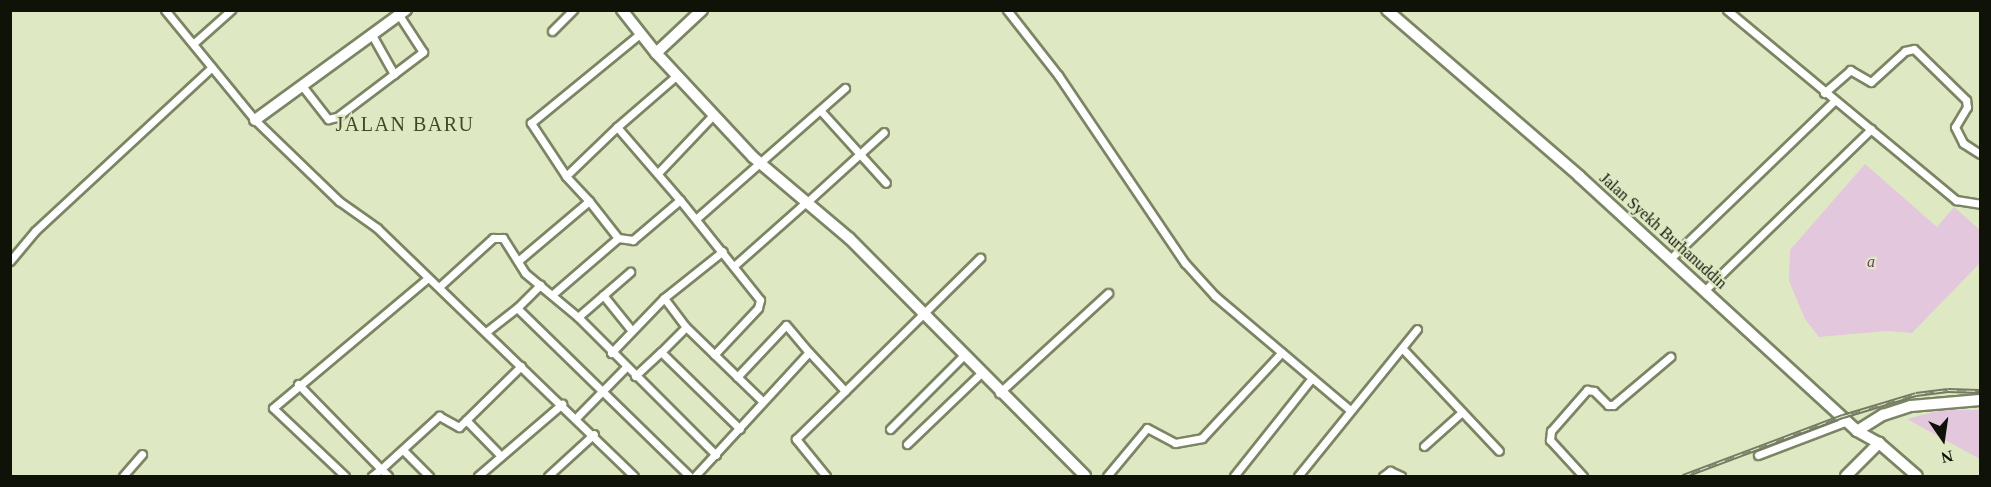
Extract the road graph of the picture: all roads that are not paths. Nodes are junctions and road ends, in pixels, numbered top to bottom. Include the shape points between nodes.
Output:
1 (165, 10) edge
2 (231, 10) edge
3 (573, 10) edge
4 (622, 10) edge
5 (702, 10) edge
6 (1007, 10) edge
7 (1387, 10) edge
8 (1727, 10) edge
9 (402, 13) edge
10 (552, 31) dead end
11 (641, 33) junction
12 (372, 35) junction
13 (194, 42) junction
14 (656, 53) junction
15 (212, 67) junction
16 (394, 74) junction
17 (677, 75) junction
18 (303, 87) junction
19 (845, 88) dead end
20 (1824, 93) junction
21 (1834, 101) junction
22 (820, 110) junction
23 (714, 114) junction
24 (255, 120) junction
25 (617, 127) junction
26 (1871, 129) junction
27 (884, 132) dead end
28 (860, 153) junction
29 (1980, 154) edge
30 (760, 161) junction
31 (659, 172) junction
32 (566, 176) junction
33 (886, 183) dead end
34 (680, 200) junction
35 (589, 201) junction
36 (805, 203) junction
37 (1980, 204) edge
38 (697, 218) junction
39 (618, 238) junction
40 (723, 250) junction
41 (980, 258) dead end
42 (1671, 258) junction
43 (10, 261) edge
44 (518, 261) junction
45 (735, 265) junction
46 (630, 272) dead end
47 (428, 278) junction
48 (540, 285) junction
49 (439, 287) junction
50 (1706, 289) junction
51 (1108, 293) dead end
52 (553, 294) junction
53 (603, 295) junction
54 (664, 298) junction
55 (517, 308) junction
56 (921, 314) junction
57 (578, 317) junction
58 (686, 327) junction
59 (1417, 329) dead end
60 (632, 331) junction
61 (486, 332) junction
62 (1402, 348) junction
63 (661, 352) junction
64 (809, 352) junction
65 (1282, 352) junction
66 (611, 353) junction
67 (714, 355) junction
68 (964, 355) junction
69 (1670, 357) dead end
70 (521, 366) junction
71 (625, 368) junction
72 (981, 373) junction
73 (635, 376) junction
74 (737, 377) junction
75 (1312, 378) junction
76 (298, 384) junction
77 (603, 391) junction
78 (845, 391) junction
79 (999, 393) junction
80 (1980, 400) edge
81 (763, 402) junction
82 (562, 404) junction
83 (1350, 410) junction
84 (1462, 412) junction
85 (577, 417) junction
86 (466, 420) junction
87 (1847, 421) junction
88 (740, 429) junction
89 (890, 429) dead end
90 (1857, 431) junction
91 (594, 434) junction
92 (1879, 443) junction
93 (908, 444) dead end
94 (1424, 446) dead end
95 (403, 450) junction
96 (1499, 451) dead end
97 (142, 454) dead end
98 (1758, 454) dead end
99 (500, 455) junction
100 (716, 455) junction
101 (381, 469) junction
102 (123, 477) edge
103 (345, 477) edge
104 (372, 477) edge
105 (388, 477) edge
106 (429, 477) edge
107 (478, 477) edge
108 (548, 477) edge
109 (634, 477) edge
110 (689, 477) edge
111 (695, 477) edge
112 (826, 477) edge
113 (1085, 477) edge
114 (1107, 477) edge
115 (1234, 477) edge
116 (1298, 477) edge
117 (1383, 477) edge
118 (1401, 477) edge
119 (1583, 477) edge
120 (1846, 477) edge
121 (1917, 477) edge

1 - 13 street
2 - 13 street
3 - 10 street
4 - 11 street
5 - 14 street
6 - 65 street via 1090,121 1168,244 1215,296
7 - 42 street, Jalan Syekh Burhanuddin
8 - 20 street
9 - 12 street
9 - 16 street via 423,52
11 - 14 street
11 - 32 street via 531,123 531,129
12 - 16 street
12 - 18 street
13 - 15 street
14 - 17 street
15 - 24 street
15 - 43 street via 35,231
16 - 18 street via 332,120
17 - 23 street
17 - 25 street
18 - 24 street
19 - 22 street
20 - 21 street
20 - 29 street via 1850,70 1873,81 1905,51 1914,49 1966,100 1967,107 1955,127 1963,143
21 - 26 street
21 - 42 street
22 - 28 street
22 - 30 street
23 - 30 street
23 - 31 street
24 - 47 street
25 - 31 street
25 - 32 street
26 - 37 street via 1956,200
26 - 50 street
27 - 28 street
28 - 33 street
28 - 36 street
30 - 36 street
30 - 38 street
31 - 34 street
32 - 35 street
34 - 38 street
34 - 39 street via 633,240
35 - 39 street
35 - 44 street
36 - 45 street
36 - 56 street via 849,238
38 - 40 street
39 - 52 street
40 - 45 street
40 - 54 street
41 - 56 street
42 - 50 street, Jalan Syekh Burhanuddin
44 - 48 street
44 - 49 street via 512,248 499,236
45 - 67 street via 759,297 759,306
46 - 53 street
47 - 49 street
47 - 76 street
48 - 52 street
48 - 55 street
49 - 61 street
50 - 87 street, Jalan Syekh Burhanuddin
51 - 79 street
52 - 57 street
53 - 57 street
53 - 60 street
54 - 58 street
54 - 60 street
55 - 61 street
55 - 77 street
56 - 68 street
56 - 78 street
57 - 66 street
58 - 63 street
58 - 67 street
59 - 62 street
60 - 66 street
61 - 70 street
62 - 83 street
62 - 84 street
63 - 73 street
63 - 88 street
64 - 74 street via 786,325
64 - 78 street
64 - 81 street
65 - 75 street
65 - 114 street via 1202,438 1175,443 1147,428
66 - 71 street
67 - 74 street
68 - 72 street
68 - 89 street
69 - 119 street via 1613,405 1587,390 1551,431 1550,440
70 - 82 street
70 - 86 street
71 - 73 street
71 - 77 street
72 - 79 street
72 - 93 street
73 - 100 street
74 - 81 street
75 - 83 street
75 - 115 street
76 - 101 street
76 - 103 street via 274,405 274,411
77 - 85 street
77 - 110 street
78 - 112 street via 796,439
79 - 113 street
80 - 90 street via 1911,406 1877,417
81 - 88 street
82 - 85 street
82 - 99 street
83 - 116 street
84 - 94 street
84 - 96 street
85 - 91 street
86 - 95 street via 456,428 439,416
86 - 99 street
87 - 90 street, Jalan Syekh Burhanuddin
87 - 98 street
88 - 100 street
90 - 92 street, Jalan Syekh Burhanuddin
91 - 108 street
91 - 109 street
92 - 120 street
92 - 121 street, Jalan Syekh Burhanuddin
95 - 101 street
95 - 106 street
97 - 102 street
99 - 107 street
100 - 111 street
101 - 104 street
101 - 105 street
117 - 118 street via 1390,471

